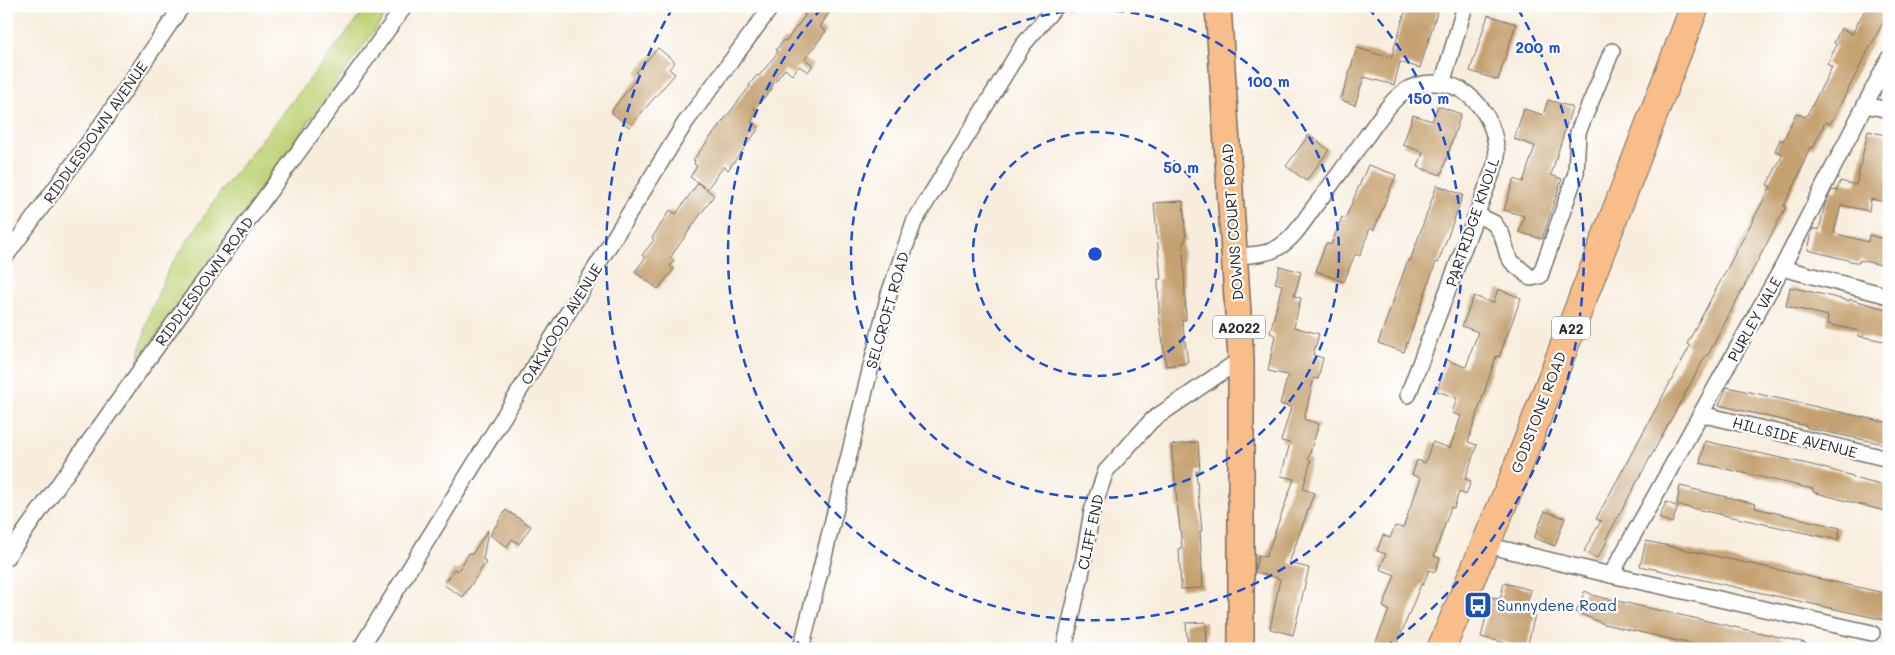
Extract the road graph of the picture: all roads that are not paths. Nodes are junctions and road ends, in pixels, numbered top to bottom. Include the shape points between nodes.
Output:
1 (182, 6) edge
2 (405, 6) edge
3 (772, 6) edge
4 (1056, 6) edge
5 (1218, 6) edge
6 (1465, 6) edge
7 (1695, 6) edge
8 (1612, 51) dead end
9 (1889, 58) edge
10 (1442, 84) junction
11 (1865, 105) junction
12 (1889, 110) edge
13 (1477, 215) junction
14 (6, 256) edge
15 (1235, 256) junction
16 (1782, 268) junction
17 (1889, 296) edge
18 (1242, 359) junction
19 (1408, 395) dead end
20 (1701, 414) junction
21 (1889, 459) edge
22 (1486, 545) junction
23 (6, 558) edge
24 (1611, 575) junction
25 (1872, 633) dead end
26 (360, 649) edge
27 (801, 649) edge
28 (1064, 649) edge
29 (1241, 649) edge
30 (1442, 649) edge

1 - 14 street, RIDDLESDOWN AVENUE via 97,132
2 - 23 street, RIDDLESDOWN ROAD
3 - 26 street, OAKWOOD AVENUE via 685,123
4 - 27 street, SELCROFT ROAD via 1023,45 914,222 889,294
5 - 15 main road, DOWNS COURT ROAD / A2022
6 - 10 street
7 - 22 highway, GODSTONE ROAD / A22
8 - 13 street via 1578,132 1576,173 1540,276 1531,278 1512,262 1494,223
9 - 11 street, PURLEY VALE
10 - 13 street, PARTRIDGE KNOLL via 1457,88 1474,100 1496,137 1497,160
10 - 15 street, PARTRIDGE KNOLL via 1412,87 1395,100 1298,230 1279,248
11 - 12 street
11 - 16 street, PURLEY VALE
13 - 19 street, PARTRIDGE KNOLL
15 - 18 main road, DOWNS COURT ROAD / A2022
16 - 17 street
16 - 20 street, PURLEY VALE
18 - 28 street, CLIFF END via 1152,420 1106,471 1092,511
18 - 29 main road, DOWNS COURT ROAD / A2022
20 - 21 street, HILLSIDE AVENUE
20 - 24 street, PURLEY VALE
22 - 24 street
22 - 30 highway, GODSTONE ROAD / A22
24 - 25 street

